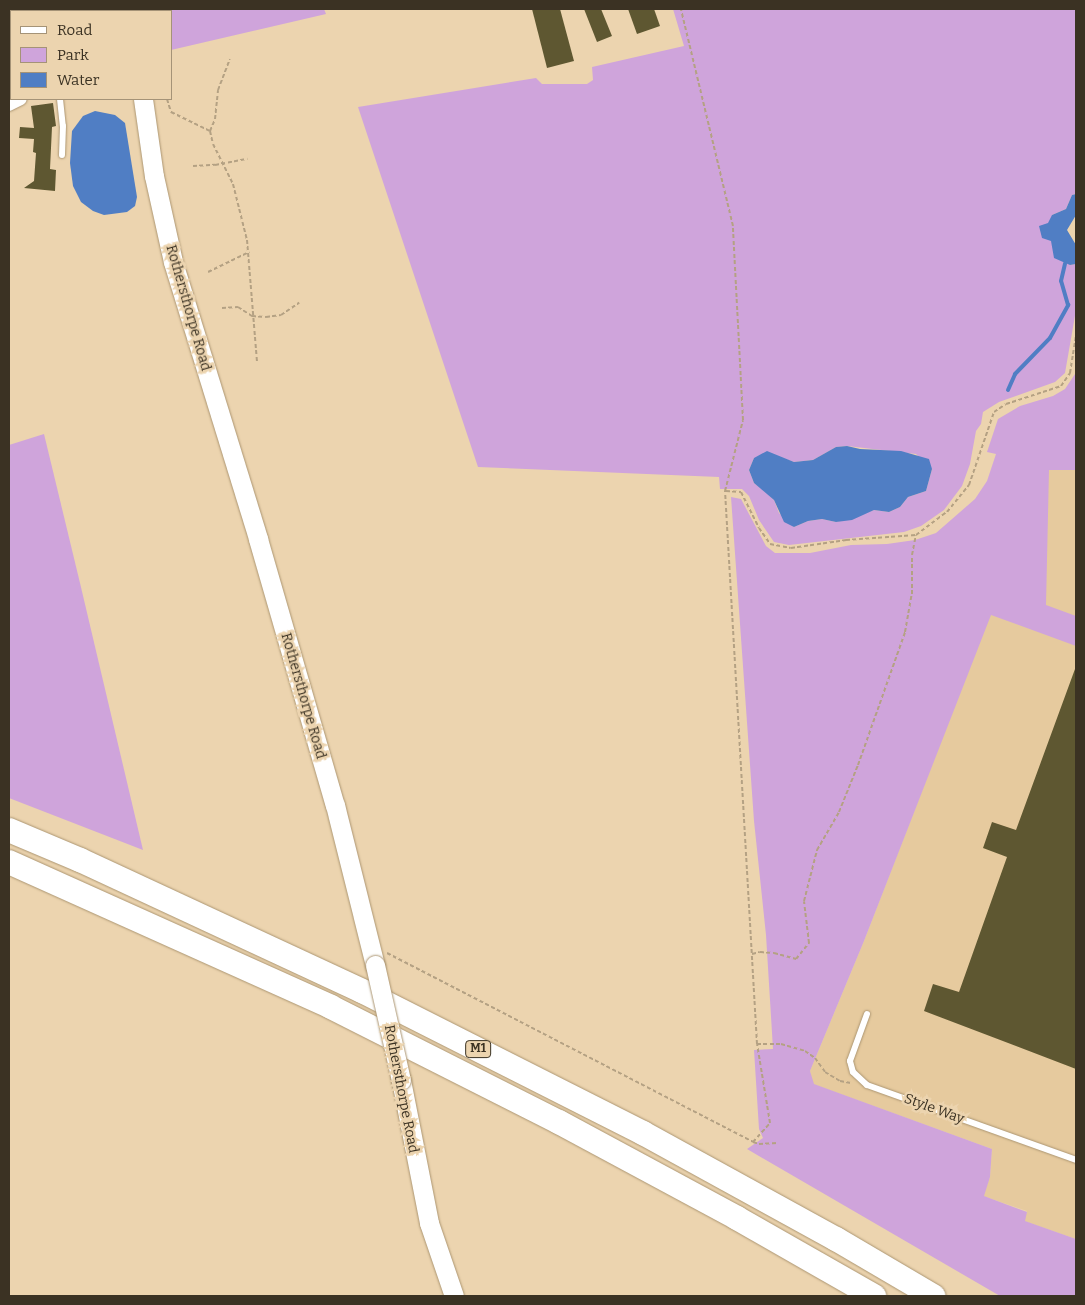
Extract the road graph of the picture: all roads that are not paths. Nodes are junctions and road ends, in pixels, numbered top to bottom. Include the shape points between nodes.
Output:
1 (60, 100) edge
2 (143, 100) edge
3 (62, 155) dead end
4 (9, 830) edge
5 (9, 862) edge
6 (867, 1014) dead end
7 (1076, 1160) edge
8 (454, 1296) edge
9 (874, 1296) edge
10 (933, 1296) edge

1 - 3 lane
2 - 8 street, Rothersthorpe Road, bridge via 154,176 172,262 272,586 334,805 375,965 429,1223
4 - 10 highway, M1 via 362,990 643,1133
5 - 9 highway, M1 via 331,1006 576,1131
6 - 7 lane, Style Way via 850,1061 854,1072 867,1085

